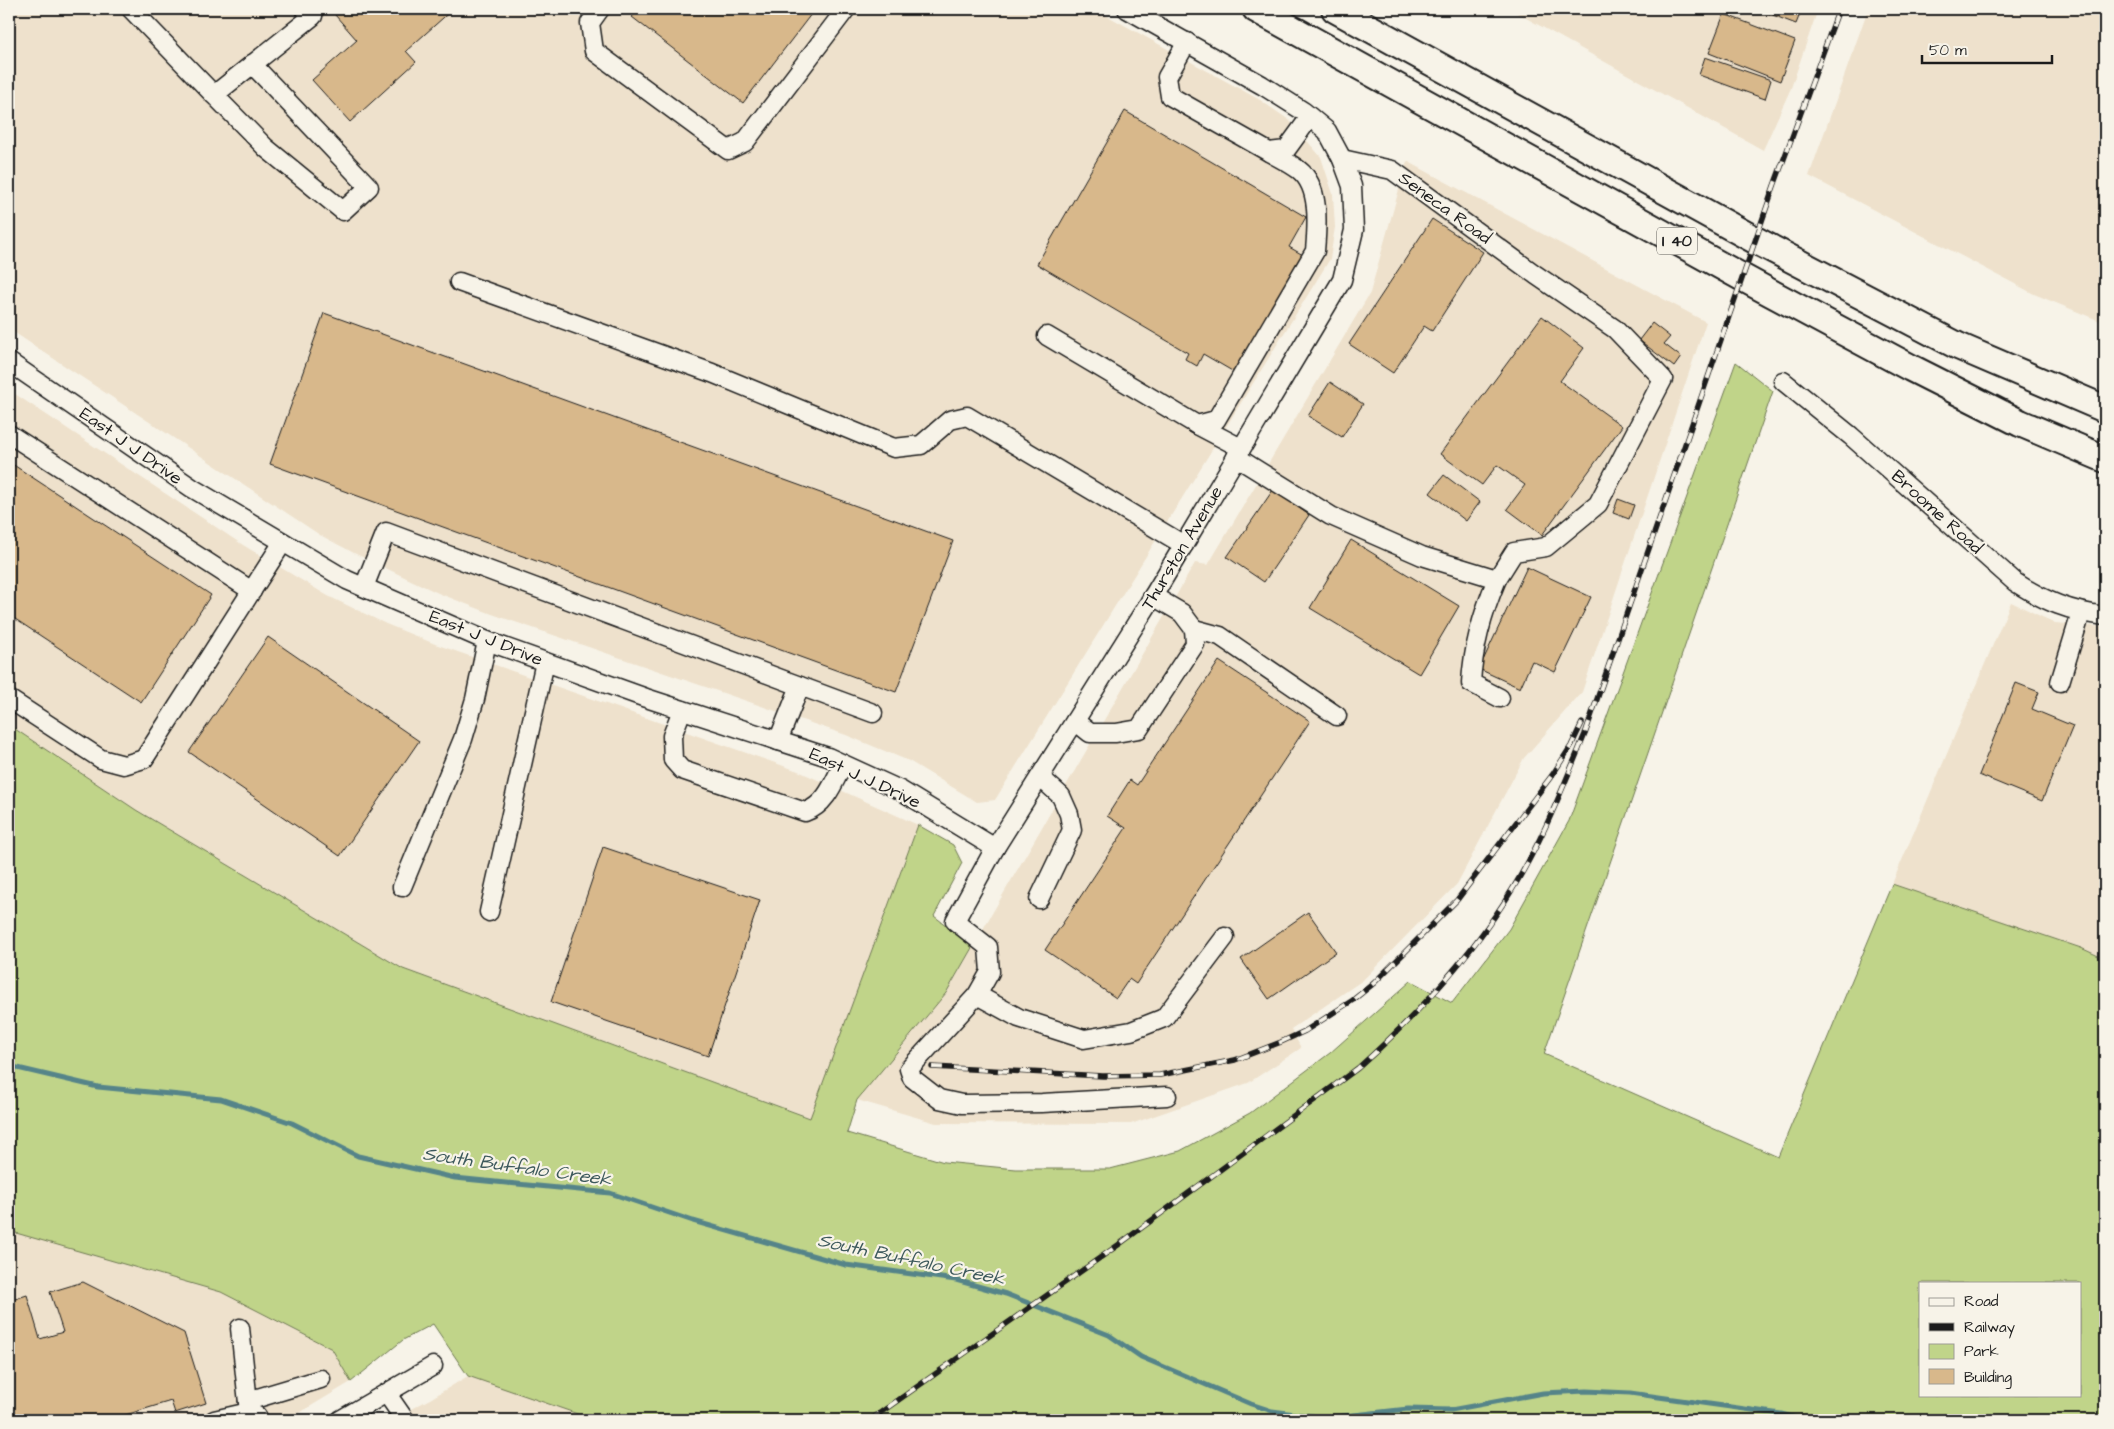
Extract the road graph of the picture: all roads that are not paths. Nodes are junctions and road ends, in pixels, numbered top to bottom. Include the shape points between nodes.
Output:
1 (131, 9) edge
2 (305, 9) edge
3 (600, 9) edge
4 (846, 9) edge
5 (1127, 9) edge
6 (1256, 9) edge
7 (1334, 9) edge
8 (1186, 42) junction
9 (252, 64) junction
10 (214, 95) junction
11 (1310, 117) junction
12 (1269, 152) junction
13 (1342, 159) junction
14 (459, 282) dead end
15 (1047, 336) dead end
16 (9, 362) edge
17 (1783, 381) dead end
18 (2105, 409) edge
19 (1197, 425) junction
20 (9, 434) edge
21 (1239, 453) junction
22 (2105, 459) edge
23 (283, 542) junction
24 (1184, 545) junction
25 (1497, 579) junction
26 (364, 588) junction
27 (252, 591) junction
28 (1153, 596) junction
29 (2081, 613) junction
30 (2105, 616) edge
31 (1194, 629) junction
32 (486, 641) junction
33 (545, 662) junction
34 (2060, 682) dead end
35 (800, 686) junction
36 (1500, 698) dead end
37 (9, 699) edge
38 (682, 710) junction
39 (873, 713) dead end
40 (1337, 716) dead end
41 (1075, 721) junction
42 (778, 741) junction
43 (843, 764) junction
44 (1040, 777) junction
45 (995, 848) junction
46 (402, 888) dead end
47 (1039, 899) dead end
48 (489, 912) dead end
49 (1225, 936) dead end
50 (977, 995) junction
51 (1167, 1096) dead end
52 (240, 1328) dead end
53 (433, 1366) dead end
54 (321, 1379) dead end
55 (387, 1394) junction
56 (249, 1412) edge
57 (214, 1420) edge
58 (340, 1420) edge
59 (405, 1420) edge

1 - 10 street
2 - 9 street via 313,16
3 - 4 street via 590,23 594,51 728,150 744,142
5 - 8 street
6 - 22 highway, I 40 via 1903,363 2020,423
7 - 18 highway, I 40 via 1757,242 1958,346
8 - 11 street via 1262,85
8 - 12 street via 1167,77 1170,96
9 - 10 street
9 - 10 street via 369,187 343,211 266,148
11 - 12 street via 1286,150
11 - 13 street via 1327,132
12 - 19 street via 1301,171 1311,188 1318,220 1315,251 1216,420
13 - 21 street, Thurston Avenue via 1352,186 1354,230 1342,280
13 - 25 street, Seneca Road via 1392,170 1615,329 1663,379 1598,504 1546,546 1514,552
14 - 24 street via 712,373 894,448 921,445 950,420 967,416
15 - 19 street
16 - 23 street, East J J Drive via 192,488
17 - 29 street, Broome Road via 1851,436 2015,582 2061,608
19 - 21 street
20 - 27 street
21 - 24 street, Thurston Avenue
21 - 25 street via 1331,516 1422,556
23 - 26 street, East J J Drive
23 - 27 street
24 - 28 street, Thurston Avenue
25 - 36 street via 1484,608 1471,683
26 - 32 street, East J J Drive
26 - 35 street via 386,532
27 - 37 street via 144,759 124,765 102,760
28 - 31 street via 1182,613
28 - 41 street, Thurston Avenue
29 - 30 street, Broome Road
29 - 34 street
31 - 40 street via 1220,636
31 - 41 street via 1195,644 1139,729 1090,733
32 - 33 street, East J J Drive
32 - 46 street via 475,699 463,739
33 - 38 street, East J J Drive
33 - 48 street
35 - 39 street
35 - 42 street
38 - 42 street, East J J Drive
38 - 43 street via 672,736 673,760 682,770 805,812 815,809 829,793
41 - 44 street, Thurston Avenue
42 - 43 street, East J J Drive
43 - 45 street, East J J Drive via 900,790
44 - 45 street, Thurston Avenue
44 - 47 street via 1061,796 1072,830
45 - 50 street, Thurston Avenue via 955,921 988,947 990,972
49 - 50 street via 1164,1018 1131,1031 1084,1039 1020,1018
50 - 51 street via 909,1069 912,1078 939,1099 962,1104 993,1104
52 - 56 street
53 - 55 street
54 - 56 street
55 - 58 street
55 - 59 street
56 - 57 street

